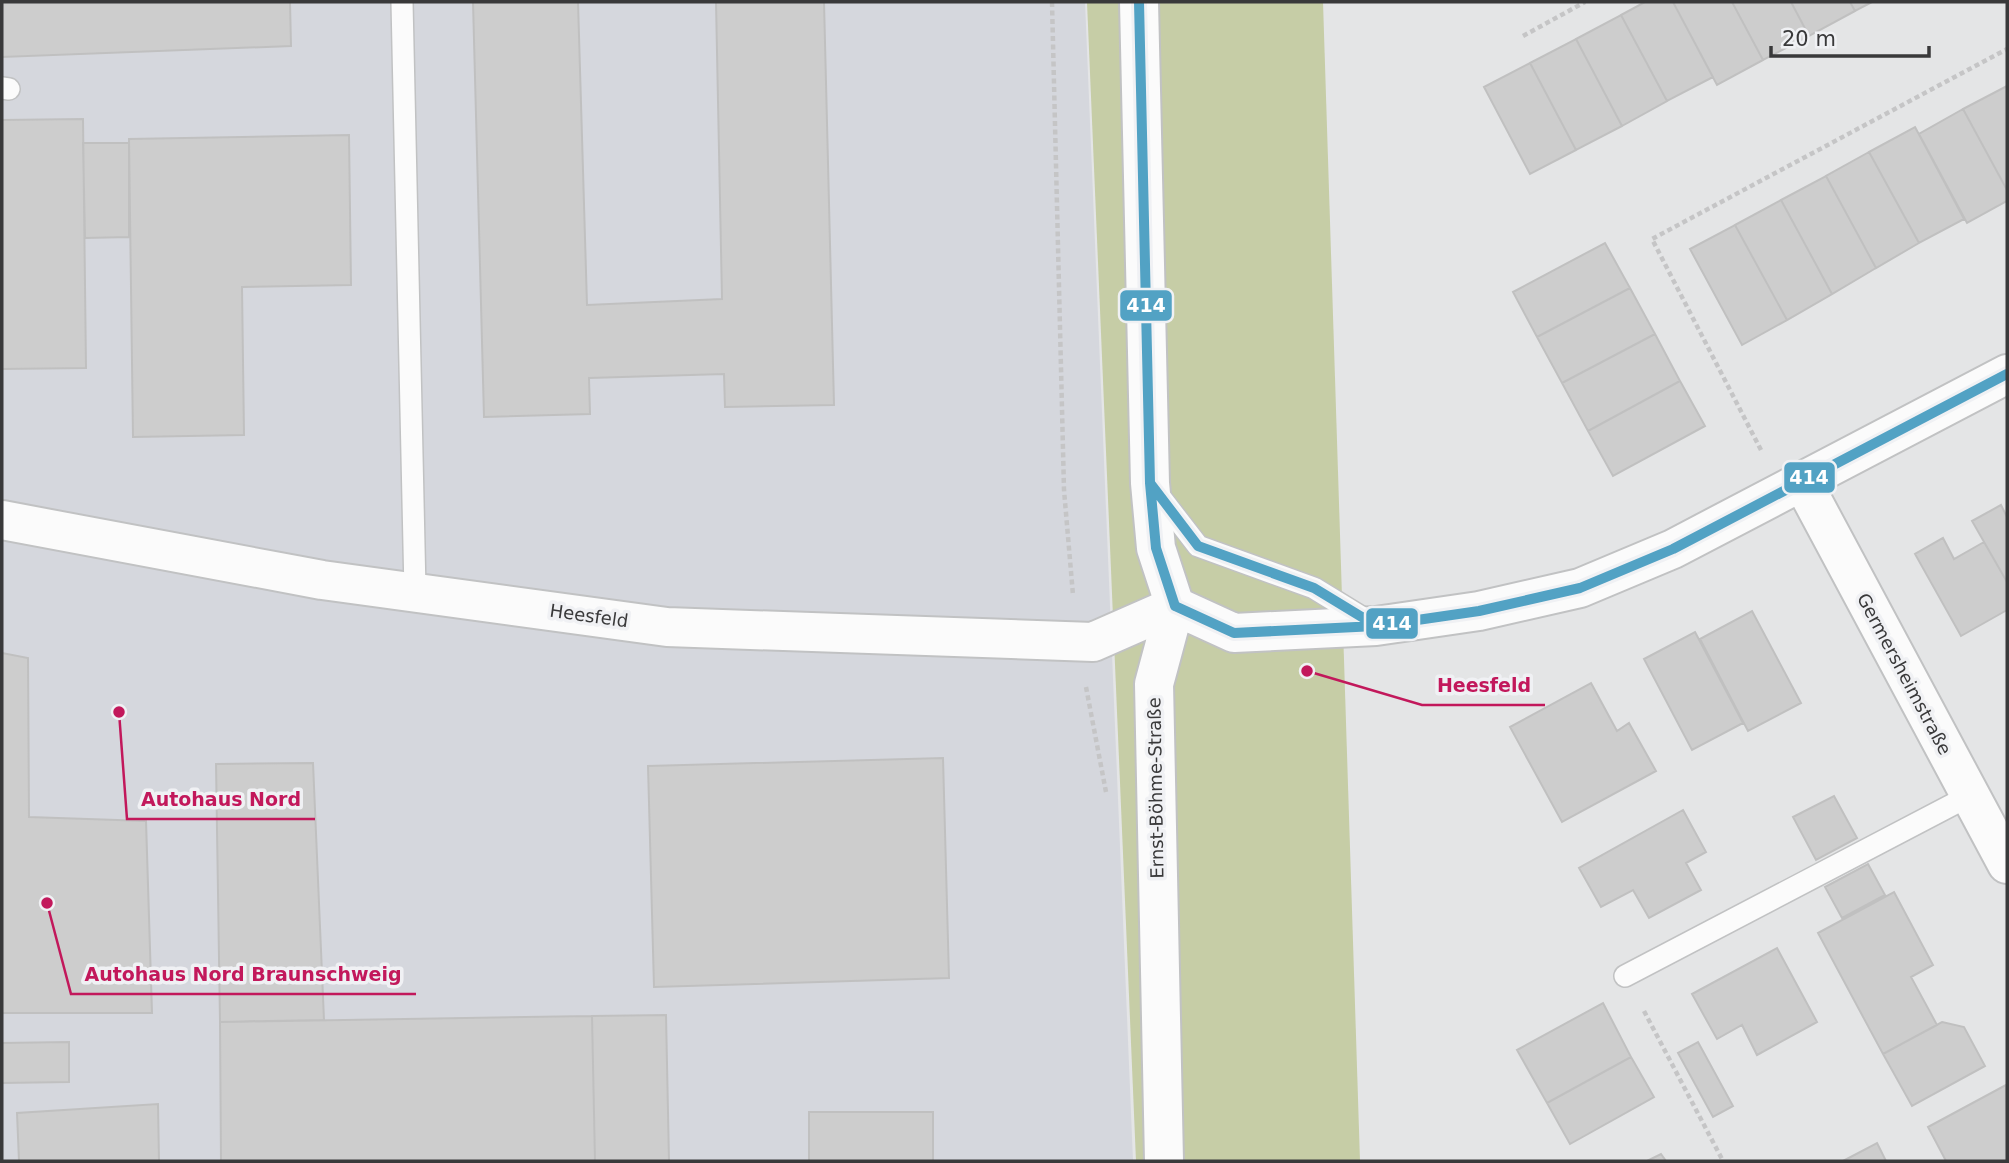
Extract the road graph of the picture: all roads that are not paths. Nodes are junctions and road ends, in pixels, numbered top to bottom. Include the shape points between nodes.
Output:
1 (402, 2) edge
2 (1139, 2) edge
3 (2007, 374) edge
4 (1150, 483) junction
5 (1793, 488) junction
6 (2, 520) edge
7 (415, 591) junction
8 (1175, 606) junction
9 (1376, 626) junction
10 (1969, 796) junction
11 (2007, 864) edge
12 (1625, 976) road end
13 (1164, 1161) edge

1 - 7 lane
2 - 4 street
3 - 5 street
4 - 8 street via 1156,548
4 - 9 lane via 1199,546 1314,588
5 - 9 street via 1673,549 1580,588 1479,611
5 - 10 street, Germersheimstraße
6 - 7 street, Heesfeld via 322,580
7 - 8 street, Heesfeld via 667,627 1077,642 1093,642
8 - 9 street via 1234,633
8 - 13 street, Ernst-Böhme-Straße via 1154,684
10 - 11 street, Germersheimstraße
10 - 12 lane

